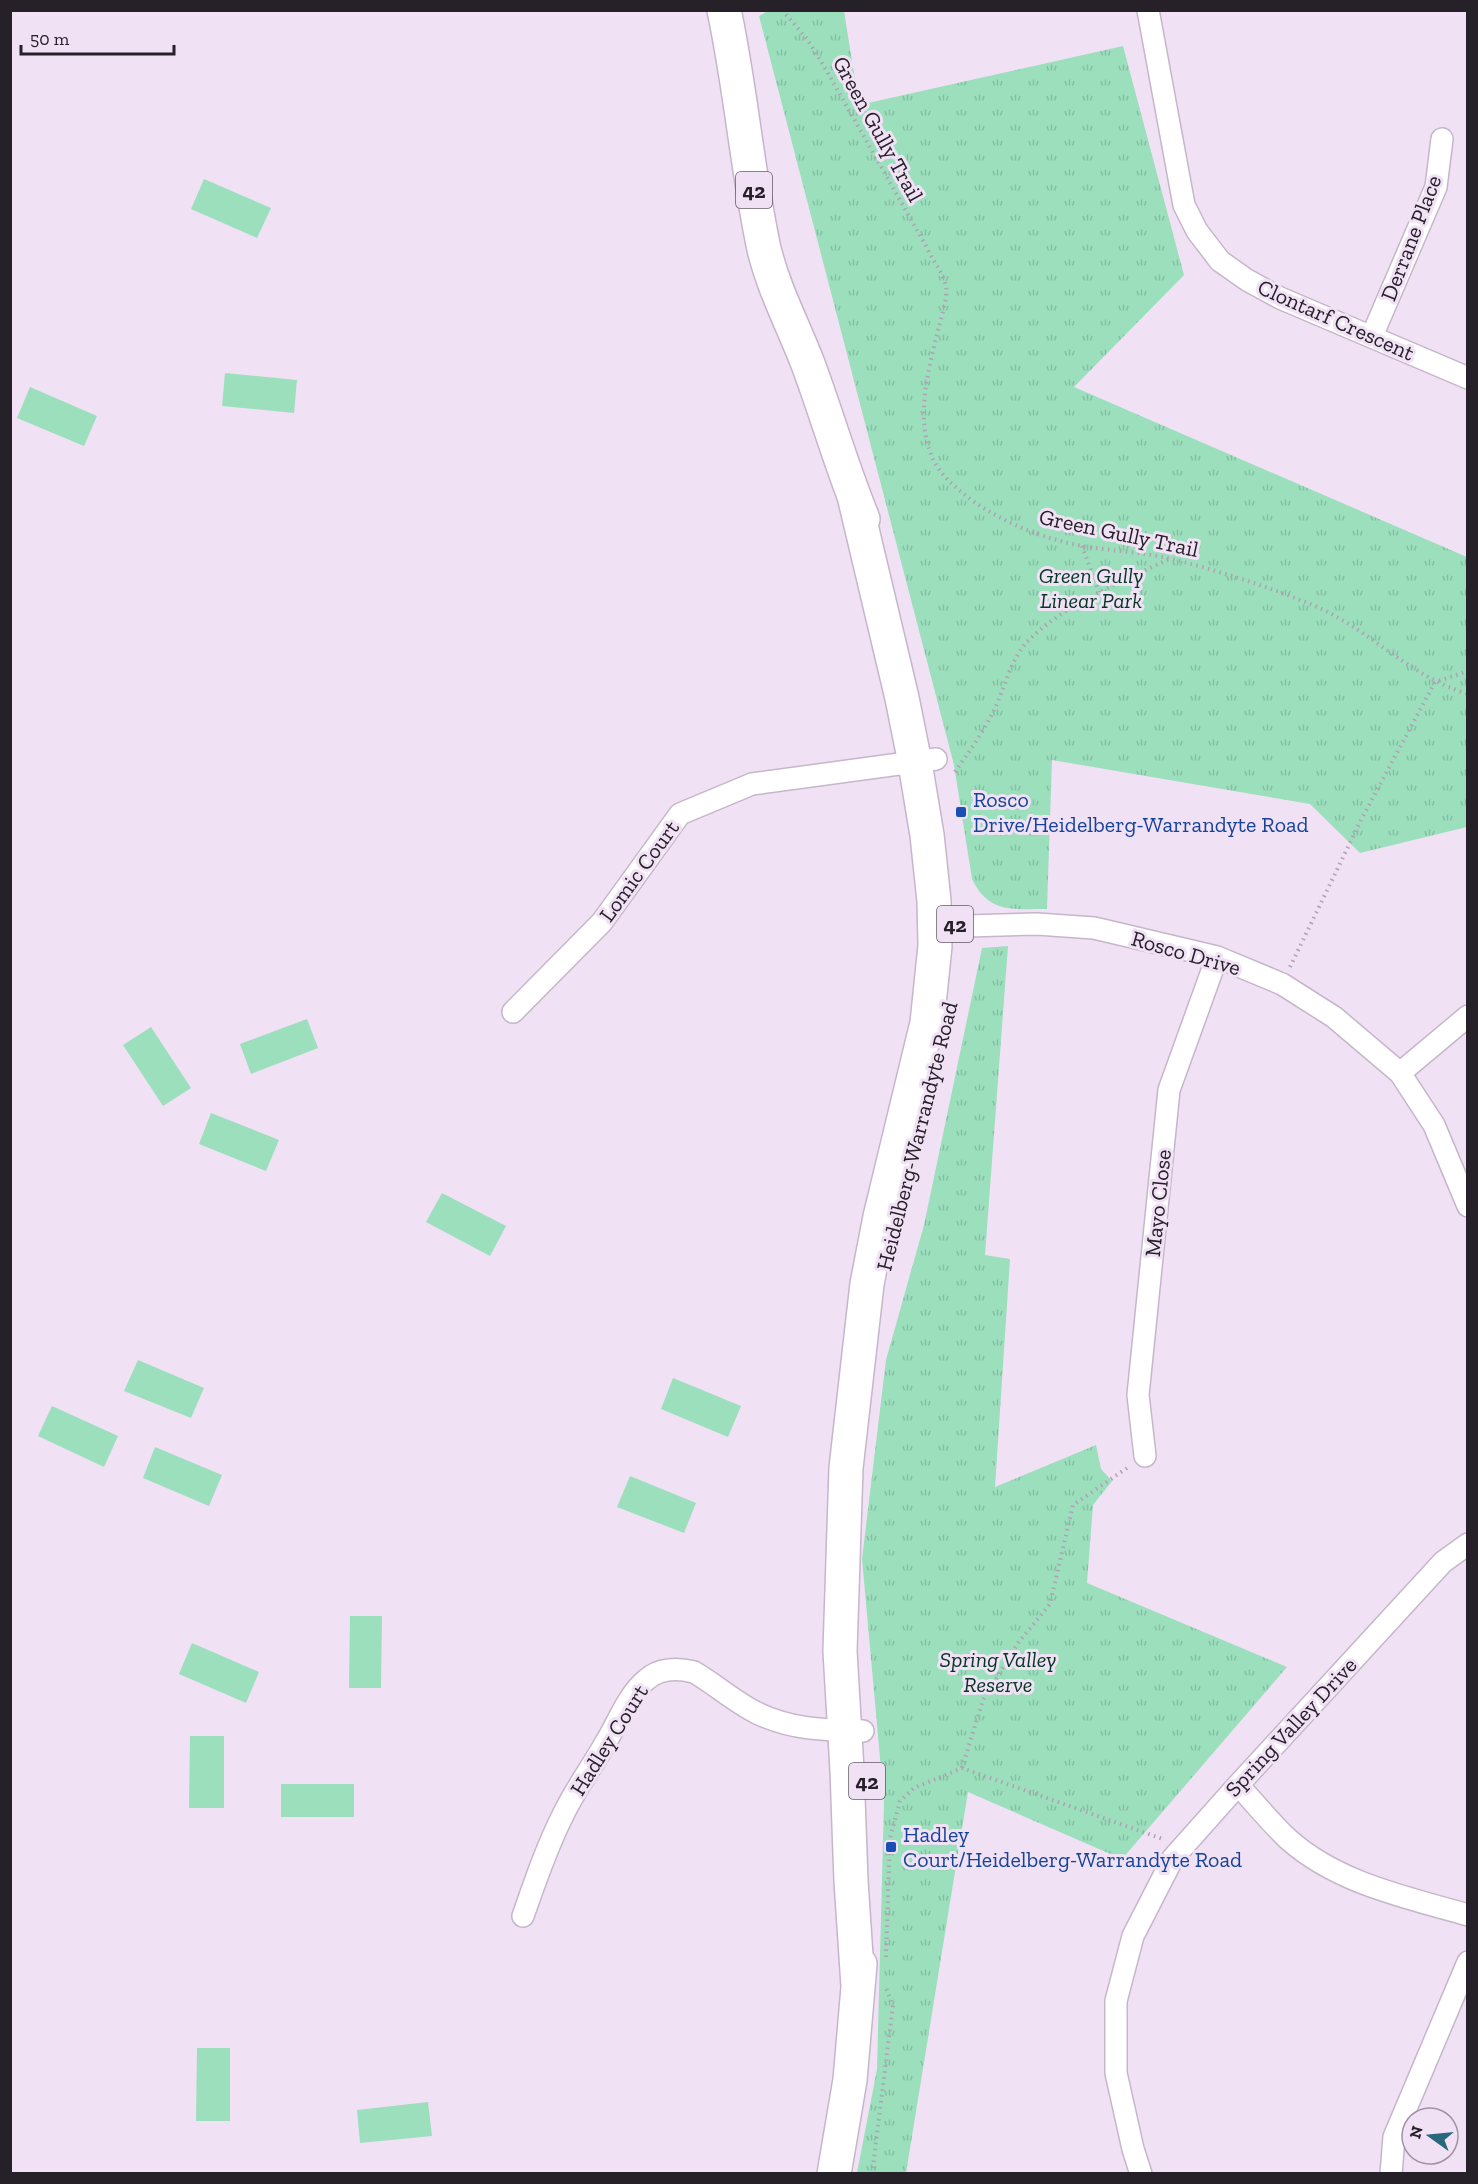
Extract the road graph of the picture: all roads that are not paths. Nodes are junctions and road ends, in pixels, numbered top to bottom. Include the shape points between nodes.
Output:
1 (724, 10) edge
2 (745, 10) edge
3 (1148, 10) edge
4 (1442, 139) dead end
5 (1372, 336) junction
6 (807, 363) junction
7 (1467, 378) edge
8 (936, 765) junction
9 (945, 926) junction
10 (1217, 957) junction
11 (513, 1012) dead end
12 (1467, 1016) edge
13 (1400, 1072) junction
14 (1467, 1206) edge
15 (1145, 1456) road end
16 (1467, 1544) edge
17 (854, 1731) junction
18 (1238, 1785) junction
19 (1467, 1915) edge
20 (523, 1916) dead end
21 (1467, 1962) edge
22 (834, 2174) edge
23 (1141, 2174) edge
24 (1391, 2174) edge

1 - 6 main road, Heidelberg-Warrandyte Road / 42 via 765,250 780,300
2 - 6 main road, Heidelberg-Warrandyte Road / 42 via 771,184
3 - 5 street, Clontarf Crescent via 1184,205 1197,231 1220,261 1247,280
4 - 5 street, Derrane Place via 1436,187
5 - 7 street, Clontarf Crescent
6 - 8 main road, Heidelberg-Warrandyte Road / 42 via 887,578 908,644
8 - 9 main road, Heidelberg-Warrandyte Road / 42 via 953,882
8 - 11 street, Lomic Court via 752,784 680,814 602,922
9 - 10 street, Rosco Drive via 1037,924 1094,928
9 - 17 main road, Heidelberg-Warrandyte Road / 42 via 954,980 940,1057 860,1351 846,1468 843,1577 853,1642
10 - 13 street, Rosco Drive via 1282,984 1334,1017
10 - 15 street, Mayo Close via 1169,1090 1138,1395
12 - 13 street
13 - 14 street, Rosco Drive via 1434,1125
16 - 18 street, Spring Valley Drive via 1443,1562
17 - 20 street, Hadley Court via 804,1729 774,1721 694,1672 669,1670 646,1679 562,1815
17 - 22 main road, Heidelberg-Warrandyte Road / 42 via 870,1832 869,1887 850,2080
18 - 19 street via 1288,1839 1324,1865 1377,1889
18 - 23 street, Spring Valley Drive via 1173,1858 1133,1936 1116,2001 1116,2073
21 - 24 street via 1394,2138

